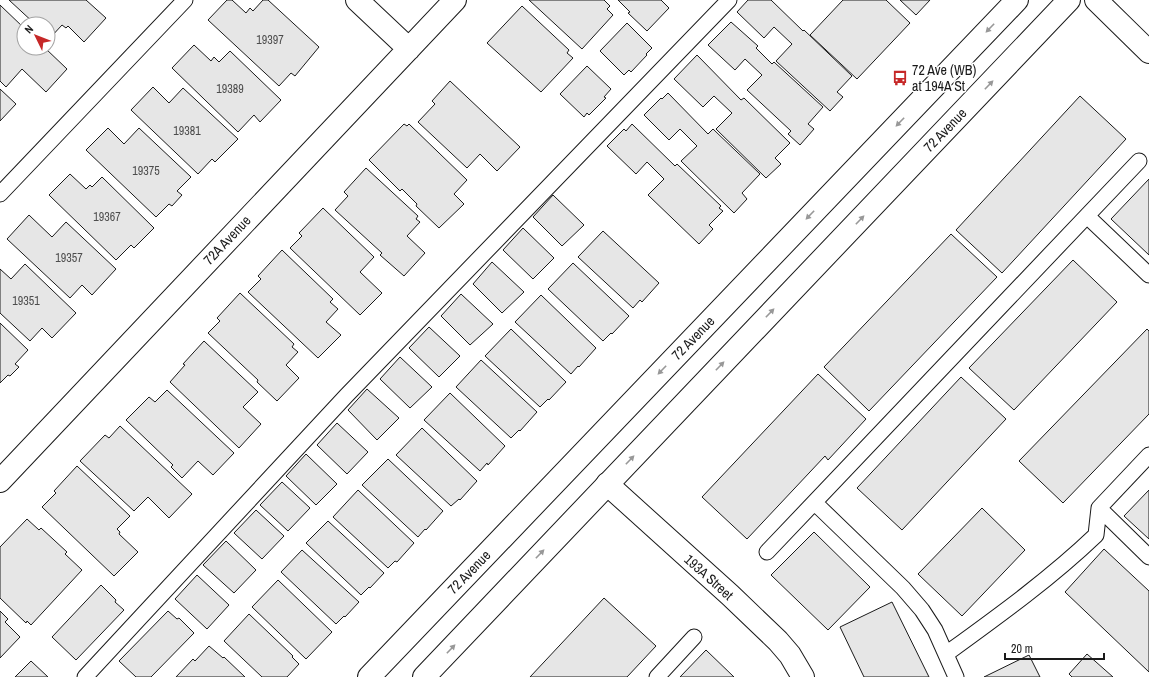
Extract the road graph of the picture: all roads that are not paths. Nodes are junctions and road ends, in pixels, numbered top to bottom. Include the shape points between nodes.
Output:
1 (185, 0) edge
2 (357, 0) edge
3 (455, 0) edge
4 (729, 0) edge
5 (1018, 0) edge
6 (1069, 0) edge
7 (1096, 0) edge
8 (409, 49) junction
9 (1149, 52) edge
10 (1139, 161) dead end
11 (0, 194) edge
12 (1087, 216) junction
13 (1149, 275) edge
14 (1149, 455) edge
15 (0, 481) edge
16 (607, 484) junction
17 (815, 503) junction
18 (1099, 508) junction
19 (767, 552) dead end
20 (1149, 557) edge
21 (416, 628) junction
22 (694, 637) dead end
23 (946, 654) junction
24 (85, 677) edge
25 (369, 677) edge
26 (390, 677) edge
27 (424, 677) edge
28 (658, 677) edge
29 (804, 677) edge
30 (956, 677) edge

1 - 11 lane
2 - 8 main road
3 - 8 main road, 72A Avenue
4 - 24 lane via 346,396
5 -> 21 main road, 72 Avenue
16 -> 6 main road, 72 Avenue
7 - 9 main road
8 - 15 main road, 72A Avenue
10 - 12 lane
12 - 13 lane
12 - 17 lane
14 - 18 lane
27 -> 16 main road, 72 Avenue
16 - 29 main road, 193A Street via 730,594 778,641
17 - 19 lane
17 - 23 lane via 903,588 922,610
18 - 20 lane
18 - 23 lane via 1096,535 1092,539
21 - 25 main road, 72 Avenue
21 - 26 main road
22 - 28 lane
23 - 30 lane

